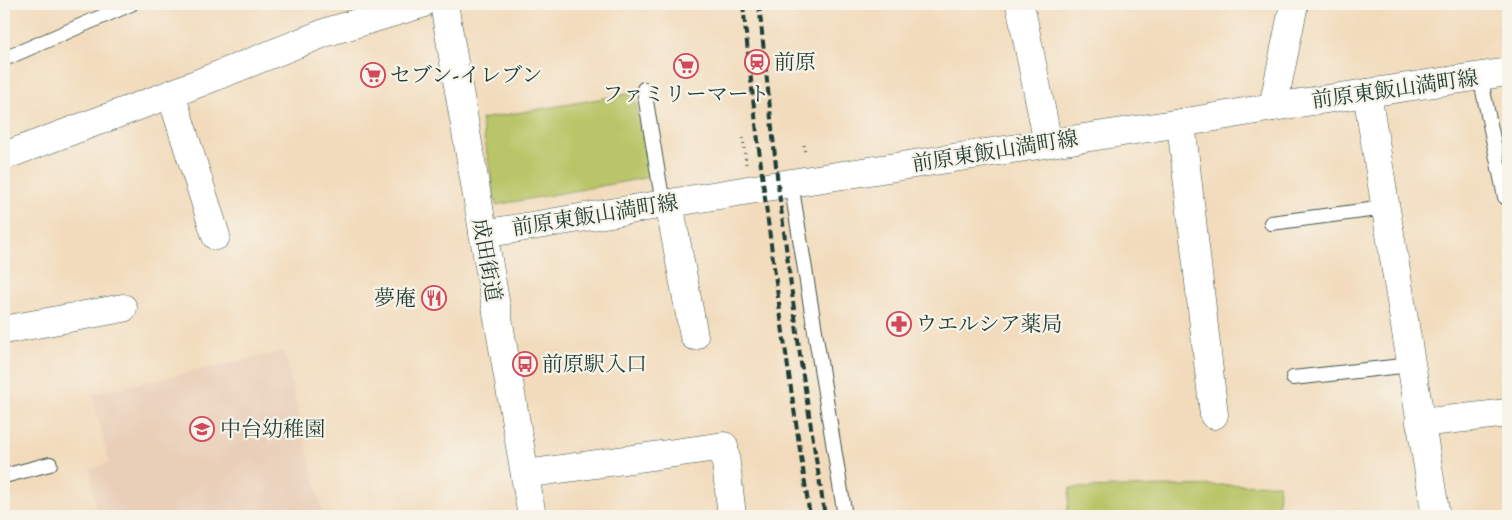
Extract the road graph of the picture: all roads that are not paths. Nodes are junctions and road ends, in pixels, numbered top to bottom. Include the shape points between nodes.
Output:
1 (131, 4) edge
2 (421, 4) edge
3 (444, 4) edge
4 (1020, 4) edge
5 (1294, 4) edge
6 (4, 59) edge
7 (1508, 72) edge
8 (1480, 76) junction
9 (644, 89) dead end
10 (1366, 93) junction
11 (171, 94) junction
12 (1273, 107) junction
13 (1181, 123) junction
14 (1048, 143) junction
15 (4, 156) edge
16 (791, 183) junction
17 (1505, 197) dead end
18 (666, 204) junction
19 (1385, 208) junction
20 (1271, 223) dead end
21 (482, 234) junction
22 (216, 236) dead end
23 (123, 308) dead end
24 (4, 330) edge
25 (694, 336) dead end
26 (1411, 365) junction
27 (1293, 378) dead end
28 (1508, 413) edge
29 (1214, 415) dead end
30 (1420, 422) junction
31 (50, 464) dead end
32 (525, 474) junction
33 (4, 476) edge
34 (532, 516) edge
35 (732, 516) edge
36 (846, 516) edge
37 (1436, 516) edge

1 - 6 lane
2 - 11 main road via 327,32
3 - 21 main road, 成田街道
4 - 14 main road
5 - 12 main road
7 - 8 main road, 前原東飯山満町線
8 - 10 main road, 前原東飯山満町線
8 - 17 lane
9 - 18 lane
10 - 12 main road, 前原東飯山満町線
10 - 19 main road
11 - 15 main road
11 - 22 main road
12 - 13 main road, 前原東飯山満町線
13 - 14 main road, 前原東飯山満町線
13 - 29 main road
14 - 16 main road, 前原東飯山満町線
16 - 18 main road, 前原東飯山満町線
16 - 36 lane
18 - 21 main road, 前原東飯山満町線
18 - 25 main road
19 - 20 lane
19 - 26 main road
21 - 32 main road, 成田街道
23 - 24 main road
26 - 27 lane
26 - 30 main road
28 - 30 main road
30 - 37 main road
31 - 33 lane
32 - 34 main road, 成田街道
32 - 35 main road via 724,446

